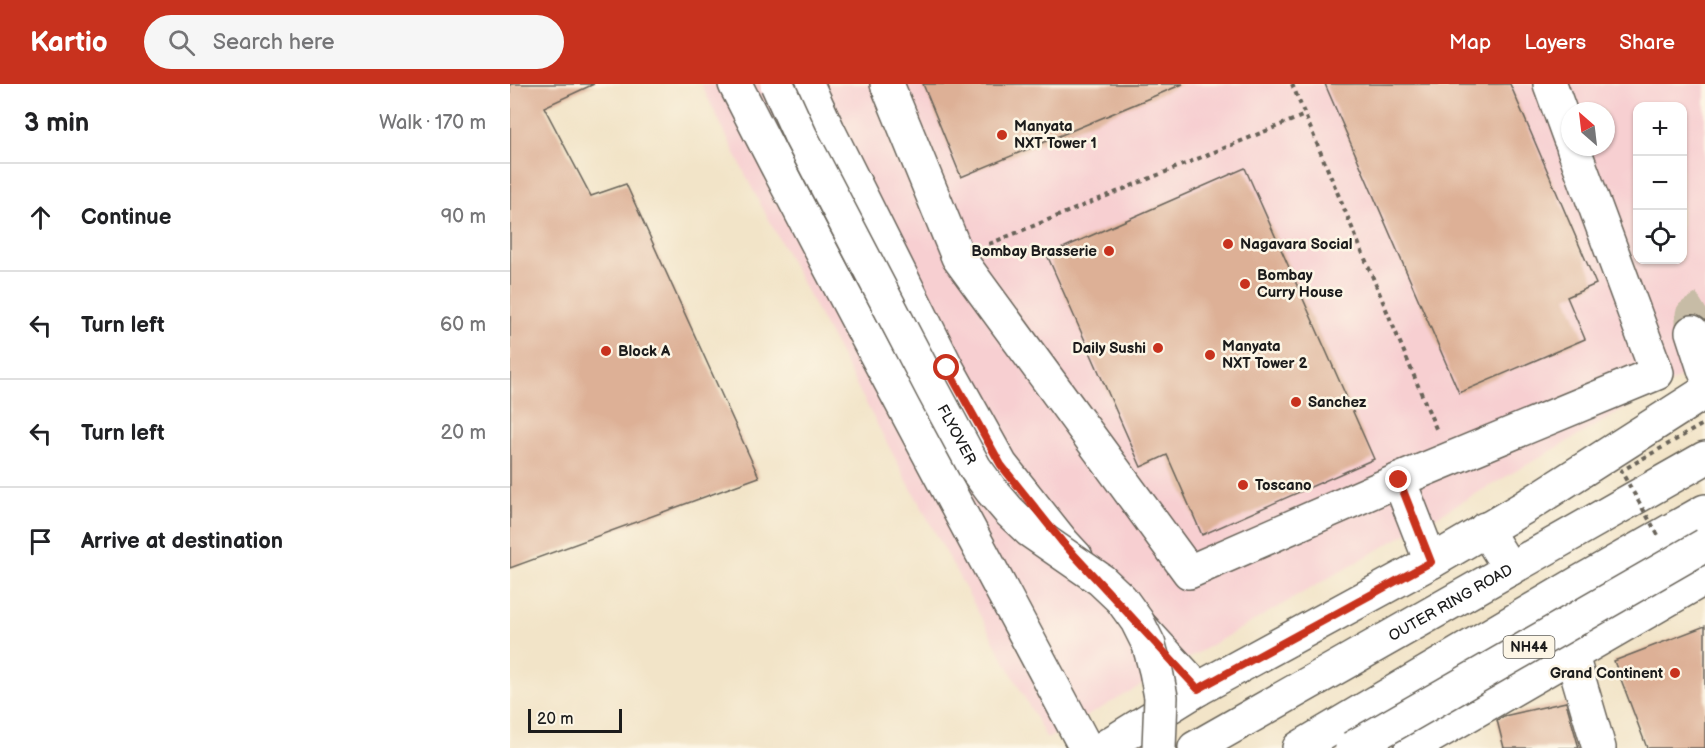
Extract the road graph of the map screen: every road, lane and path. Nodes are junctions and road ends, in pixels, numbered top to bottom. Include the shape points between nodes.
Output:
1 (735, 84) edge
2 (777, 84) edge
3 (807, 84) edge
4 (863, 84) edge
5 (887, 84) edge
6 (1292, 84) edge
7 (1550, 84) edge
8 (1561, 114) edge
9 (1305, 115) junction
10 (904, 126) junction
11 (1576, 156) edge
12 (958, 257) junction
13 (1692, 332) tunnel mouth
14 (1705, 372) edge
15 (1705, 392) edge
16 (1705, 423) edge
17 (1705, 458) edge
18 (1449, 459) junction
19 (1399, 480) junction
20 (1705, 511) edge
21 (1485, 529) junction
22 (1661, 541) dead end
23 (1705, 545) edge
24 (1431, 562) junction
25 (1510, 569) junction
26 (1705, 578) edge
27 (1572, 656) junction
28 (1198, 689) junction
29 (1086, 748) edge
30 (1103, 748) edge
31 (1159, 748) edge
32 (1195, 748) edge
33 (1299, 748) edge
34 (1352, 748) edge
35 (1411, 748) edge
36 (1599, 748) edge

1 - 29 main road
2 - 31 main road, FLYOVER, bridge via 975,468 1016,518 1101,580 1137,621 1149,645 1161,697
3 - 28 main road via 947,368 1001,465 1063,543
4 - 10 main road
5 - 10 main road
6 - 9 path
7 - 8 main road
9 - 12 path
9 - 18 path
10 - 12 main road
11 - 18 main road via 1657,373
12 - 19 main road via 1189,572
13 - 14 main road
15 - 21 main road
16 - 22 path, bridge via 1621,471
17 - 25 main road, OUTER RING ROAD
18 - 19 main road
19 - 24 main road
20 - 33 main road, NH44
21 - 24 main road
21 - 25 main road
23 - 34 main road, NH44, bridge
24 - 28 main road
25 - 32 main road, OUTER RING ROAD
26 - 27 main road
27 - 35 main road
27 - 36 main road
28 - 30 main road

